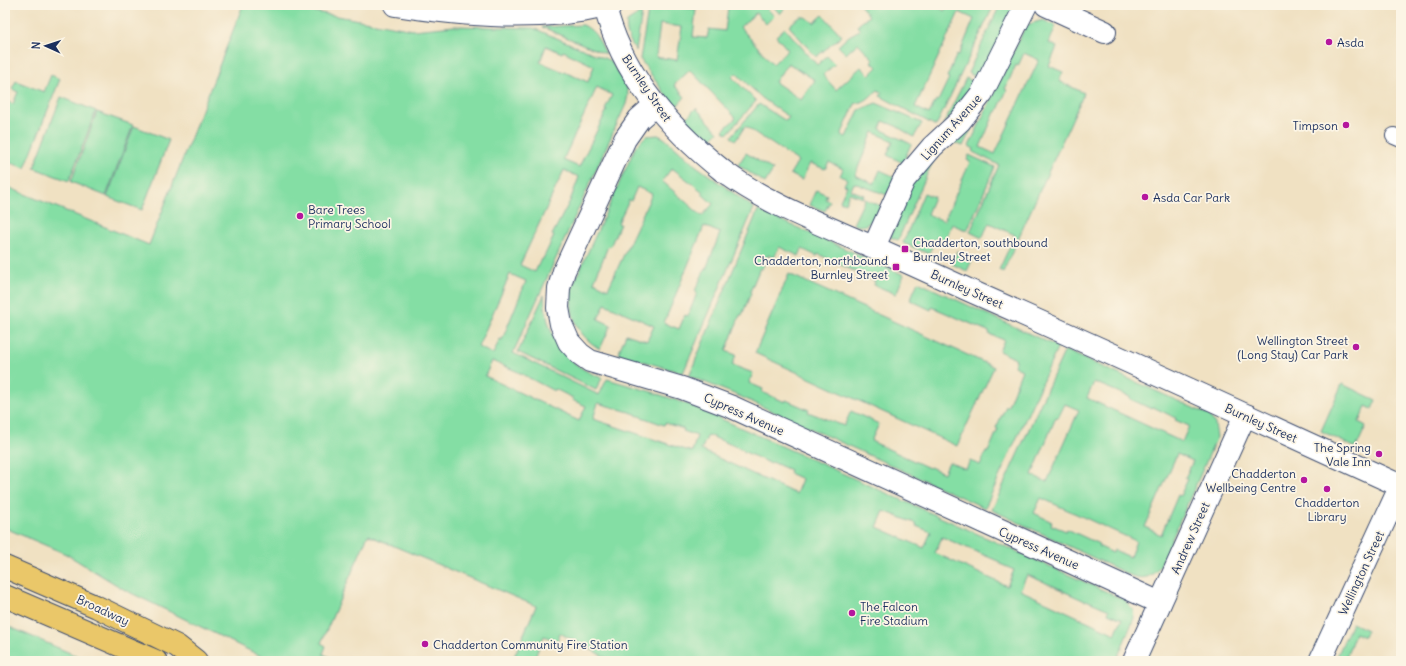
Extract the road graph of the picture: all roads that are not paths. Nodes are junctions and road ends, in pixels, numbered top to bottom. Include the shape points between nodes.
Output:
1 (395, 5) edge
2 (1026, 5) edge
3 (1046, 5) edge
4 (608, 6) edge
5 (1105, 32) dead end
6 (655, 105) junction
7 (874, 247) junction
8 (1248, 416) junction
9 (1401, 485) edge
10 (5, 567) edge
11 (5, 596) edge
12 (1160, 603) junction
13 (156, 661) edge
14 (196, 661) edge
15 (1134, 661) edge
16 (1320, 661) edge

1 - 4 street via 446,13 514,16 564,13
2 - 7 street, Lignum Avenue via 982,93 960,121 932,147 904,180
3 - 5 street
4 - 6 street, Burnley Street via 610,26 627,62
6 - 7 street, Burnley Street via 683,136 741,183 806,217
6 - 12 street, Cypress Avenue via 625,139 564,271 559,288 558,308 561,324 569,342 580,354 599,364 642,374 732,408
7 - 8 street, Burnley Street
8 - 9 street, Burnley Street
8 - 12 street, Andrew Street via 1241,424
9 - 16 street, Wellington Street
10 - 14 highway, Broadway via 97,607 177,646
11 - 13 highway, Broadway
12 - 15 street, Andrew Street

